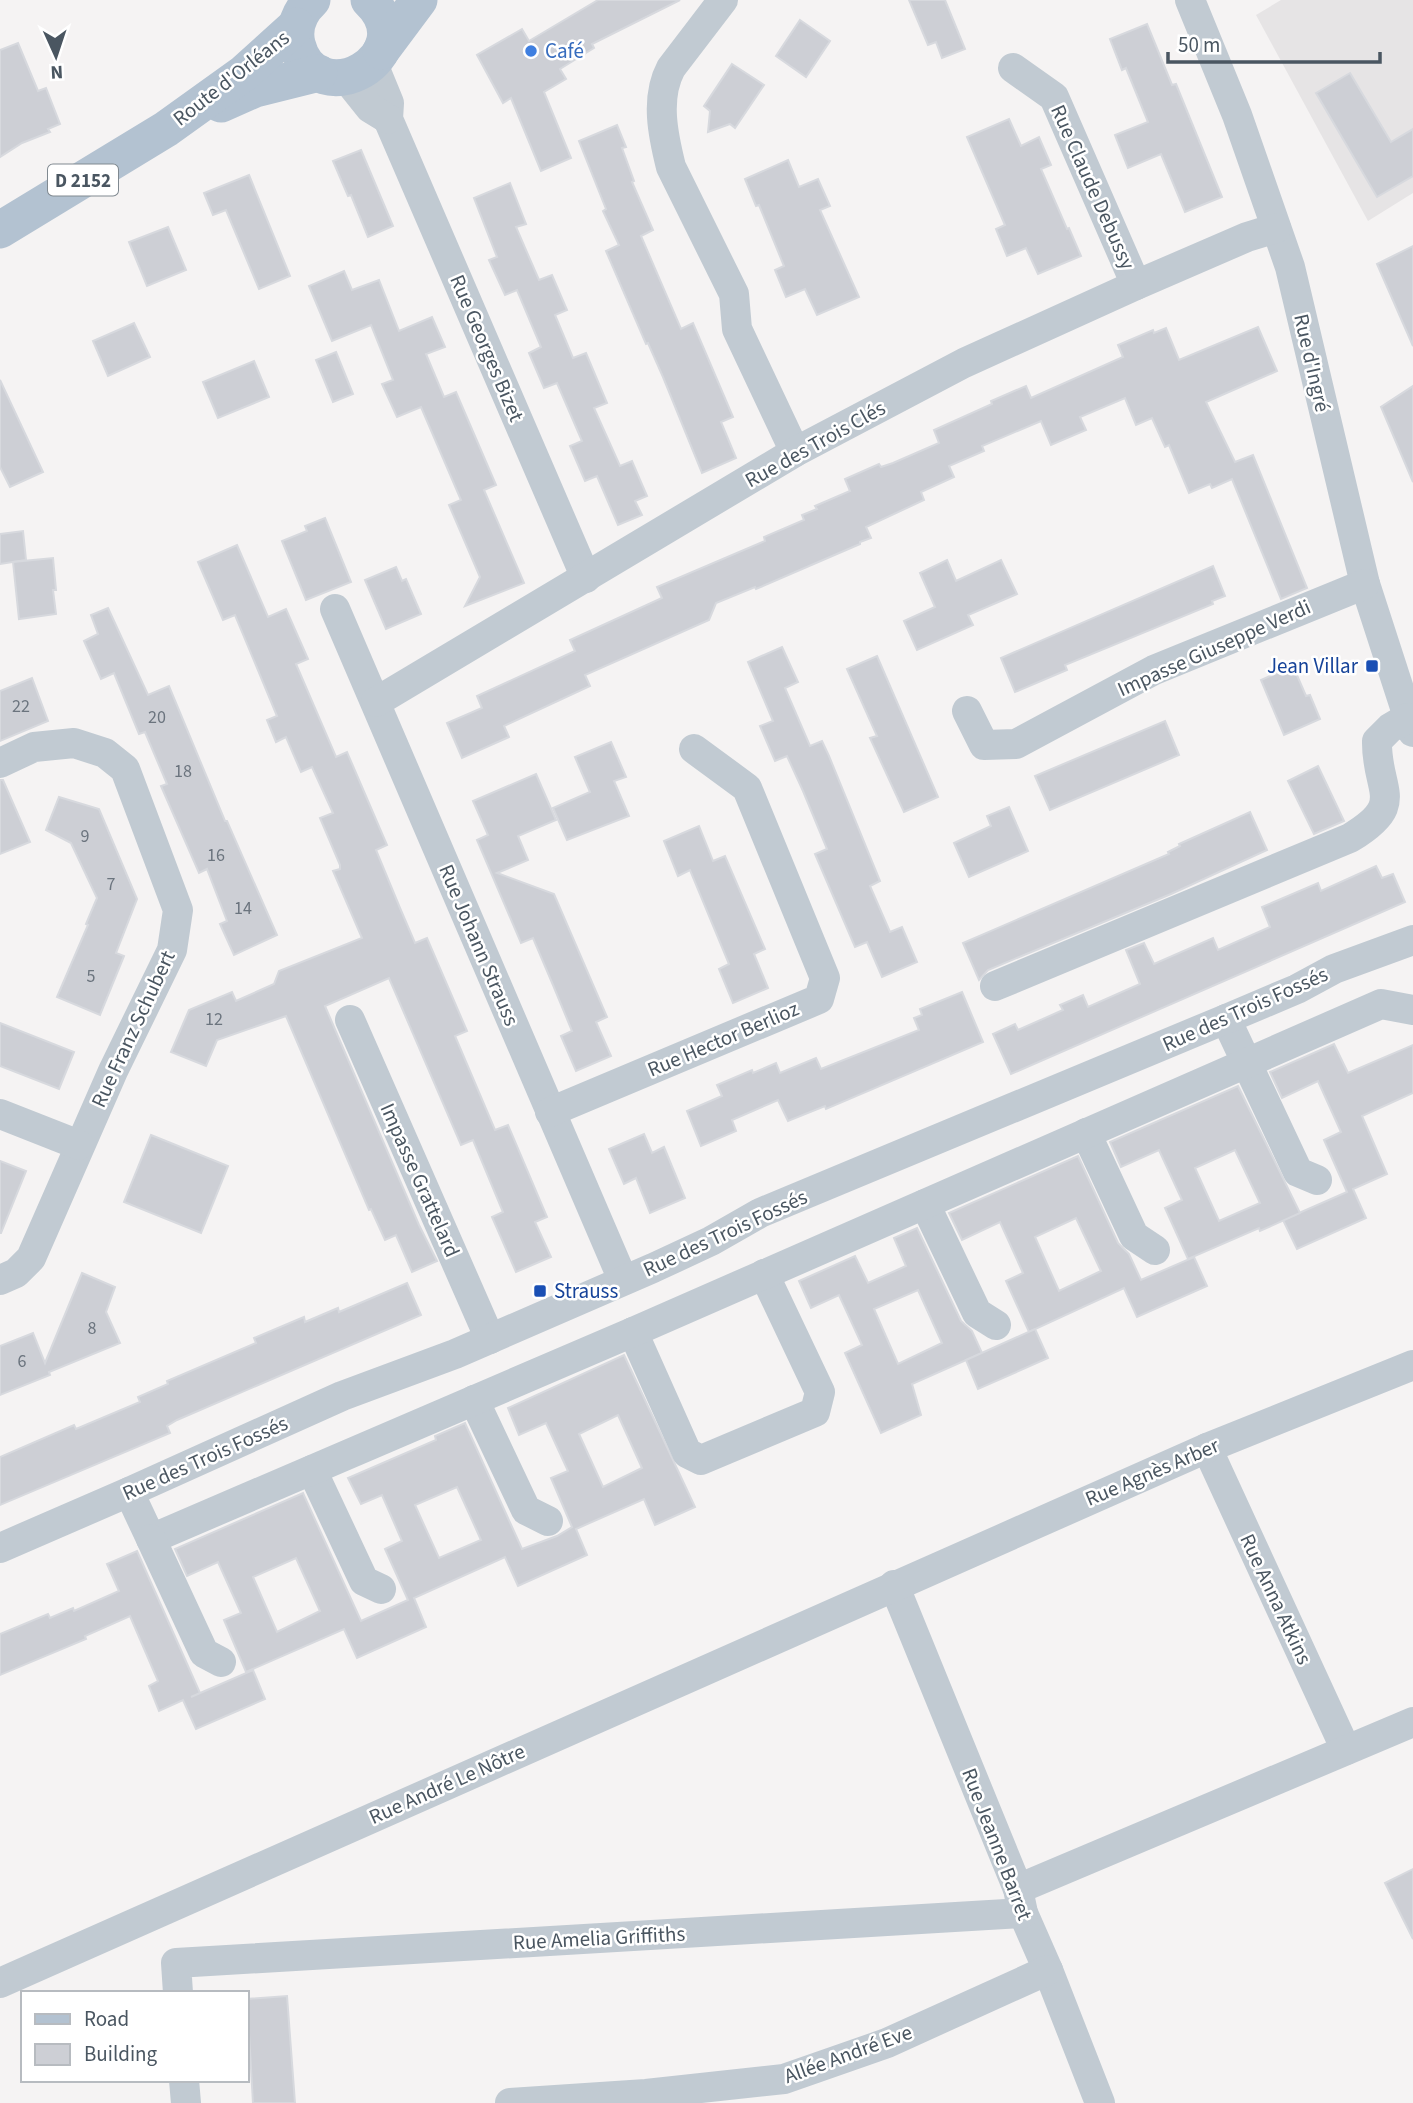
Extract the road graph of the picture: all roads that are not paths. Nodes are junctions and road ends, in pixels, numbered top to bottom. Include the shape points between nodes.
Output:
1 (369, 0) edge
2 (419, 0) edge
3 (723, 0) edge
4 (1190, 0) edge
5 (300, 10) edge
6 (355, 67) junction
7 (1013, 68) dead end
8 (166, 129) junction
9 (1276, 228) junction
10 (0, 230) edge
11 (1136, 285) junction
12 (795, 452) junction
13 (586, 578) junction
14 (1365, 584) junction
15 (335, 610) dead end
16 (376, 702) junction
17 (967, 711) dead end
18 (1410, 725) edge
19 (694, 748) dead end
20 (0, 763) edge
21 (1413, 940) edge
22 (995, 986) dead end
23 (1413, 1010) edge
24 (1226, 1019) junction
25 (350, 1020) dead end
26 (1245, 1063) junction
27 (551, 1112) junction
28 (0, 1114) edge
29 (1086, 1133) junction
30 (79, 1145) junction
31 (1317, 1180) dead end
32 (925, 1204) junction
33 (1155, 1250) dead end
34 (764, 1274) junction
35 (0, 1280) edge
36 (623, 1280) junction
37 (996, 1325) dead end
38 (633, 1332) junction
39 (490, 1339) junction
40 (1413, 1365) edge
41 (474, 1400) junction
42 (1207, 1448) junction
43 (312, 1470) junction
44 (129, 1492) junction
45 (548, 1521) dead end
46 (151, 1539) junction
47 (0, 1548) edge
48 (894, 1585) junction
49 (380, 1589) dead end
50 (221, 1661) dead end
51 (1413, 1722) edge
52 (1346, 1750) junction
53 (1020, 1901) junction
54 (1048, 1970) junction
55 (0, 1983) edge
56 (178, 1991) edge
57 (184, 2082) edge
58 (186, 2103) edge
59 (510, 2103) edge
60 (1100, 2103) edge

1 - 6 main road via 383,21 385,36
2 - 6 main road
3 - 12 street via 664,79 665,141 671,167 734,294 737,328
4 - 9 street, Rue d'Ingré
5 - 6 main road via 296,40 308,65
5 - 8 main road, Route d'Orléans / D 2152 via 244,73
6 - 8 main road, Route d'Orléans / D 2152 via 255,89
6 - 13 street, Rue Georges Bizet via 389,103 387,119
7 - 11 street, Rue Claude Debussy via 1055,97
8 - 10 main road, Route d'Orléans / D 2152
9 - 11 street, Rue des Trois Clés
9 - 14 street, Rue d'Ingré via 1290,267
11 - 12 street, Rue des Trois Clés via 964,363
12 - 13 street, Rue des Trois Clés
13 - 16 street, Rue des Trois Clés
14 - 17 street, Impasse Giuseppe Verdi via 1154,670 1016,744 984,745
14 - 18 street, Rue d'Ingré
15 - 16 street, Rue Johann Strauss
16 - 27 street, Rue Johann Strauss
18 - 22 street via 1390,728 1377,741 1386,806 1365,829
19 - 27 street, Rue Hector Berlioz via 747,788 825,978 819,999
20 - 30 street, Rue Franz Schubert via 34,747 74,743 105,753 124,769 178,909 172,950
21 - 24 street, Rue des Trois Fossés via 1334,969
23 - 26 street via 1381,1004
24 - 26 street
24 - 36 street, Rue des Trois Fossés via 760,1213 711,1241
25 - 39 street, Impasse Grattelard
26 - 29 street
26 - 31 street via 1298,1172
27 - 36 street, Rue Johann Strauss
28 - 30 street
29 - 32 street
29 - 33 street via 1134,1236
30 - 35 street, Rue Franz Schubert via 31,1258 16,1273
32 - 34 street
32 - 37 street via 977,1313
34 - 38 street
34 - 38 street via 820,1392 815,1412 701,1460 687,1453
36 - 39 street, Rue des Trois Fossés
38 - 41 street
39 - 44 street, Rue des Trois Fossés via 342,1396
40 - 42 street, Rue Agnès Arber
41 - 43 street
41 - 45 street via 526,1510
42 - 48 street, Rue Agnès Arber
42 - 52 street, Rue Anna Atkins
43 - 46 street
43 - 49 street via 364,1581
44 - 46 street
44 - 47 street, Rue des Trois Fossés
46 - 50 street via 204,1653
48 - 53 street, Rue Jeanne Barret
48 - 55 street, Rue André Le Nôtre
51 - 52 street
52 - 53 street
53 - 54 street, Rue Jeanne Barret
53 - 56 street, Rue Amelia Griffiths via 176,1963
54 - 59 street, Allée André Eve via 887,2043 785,2079
54 - 60 street, Rue Jeanne Barret
57 - 58 street

